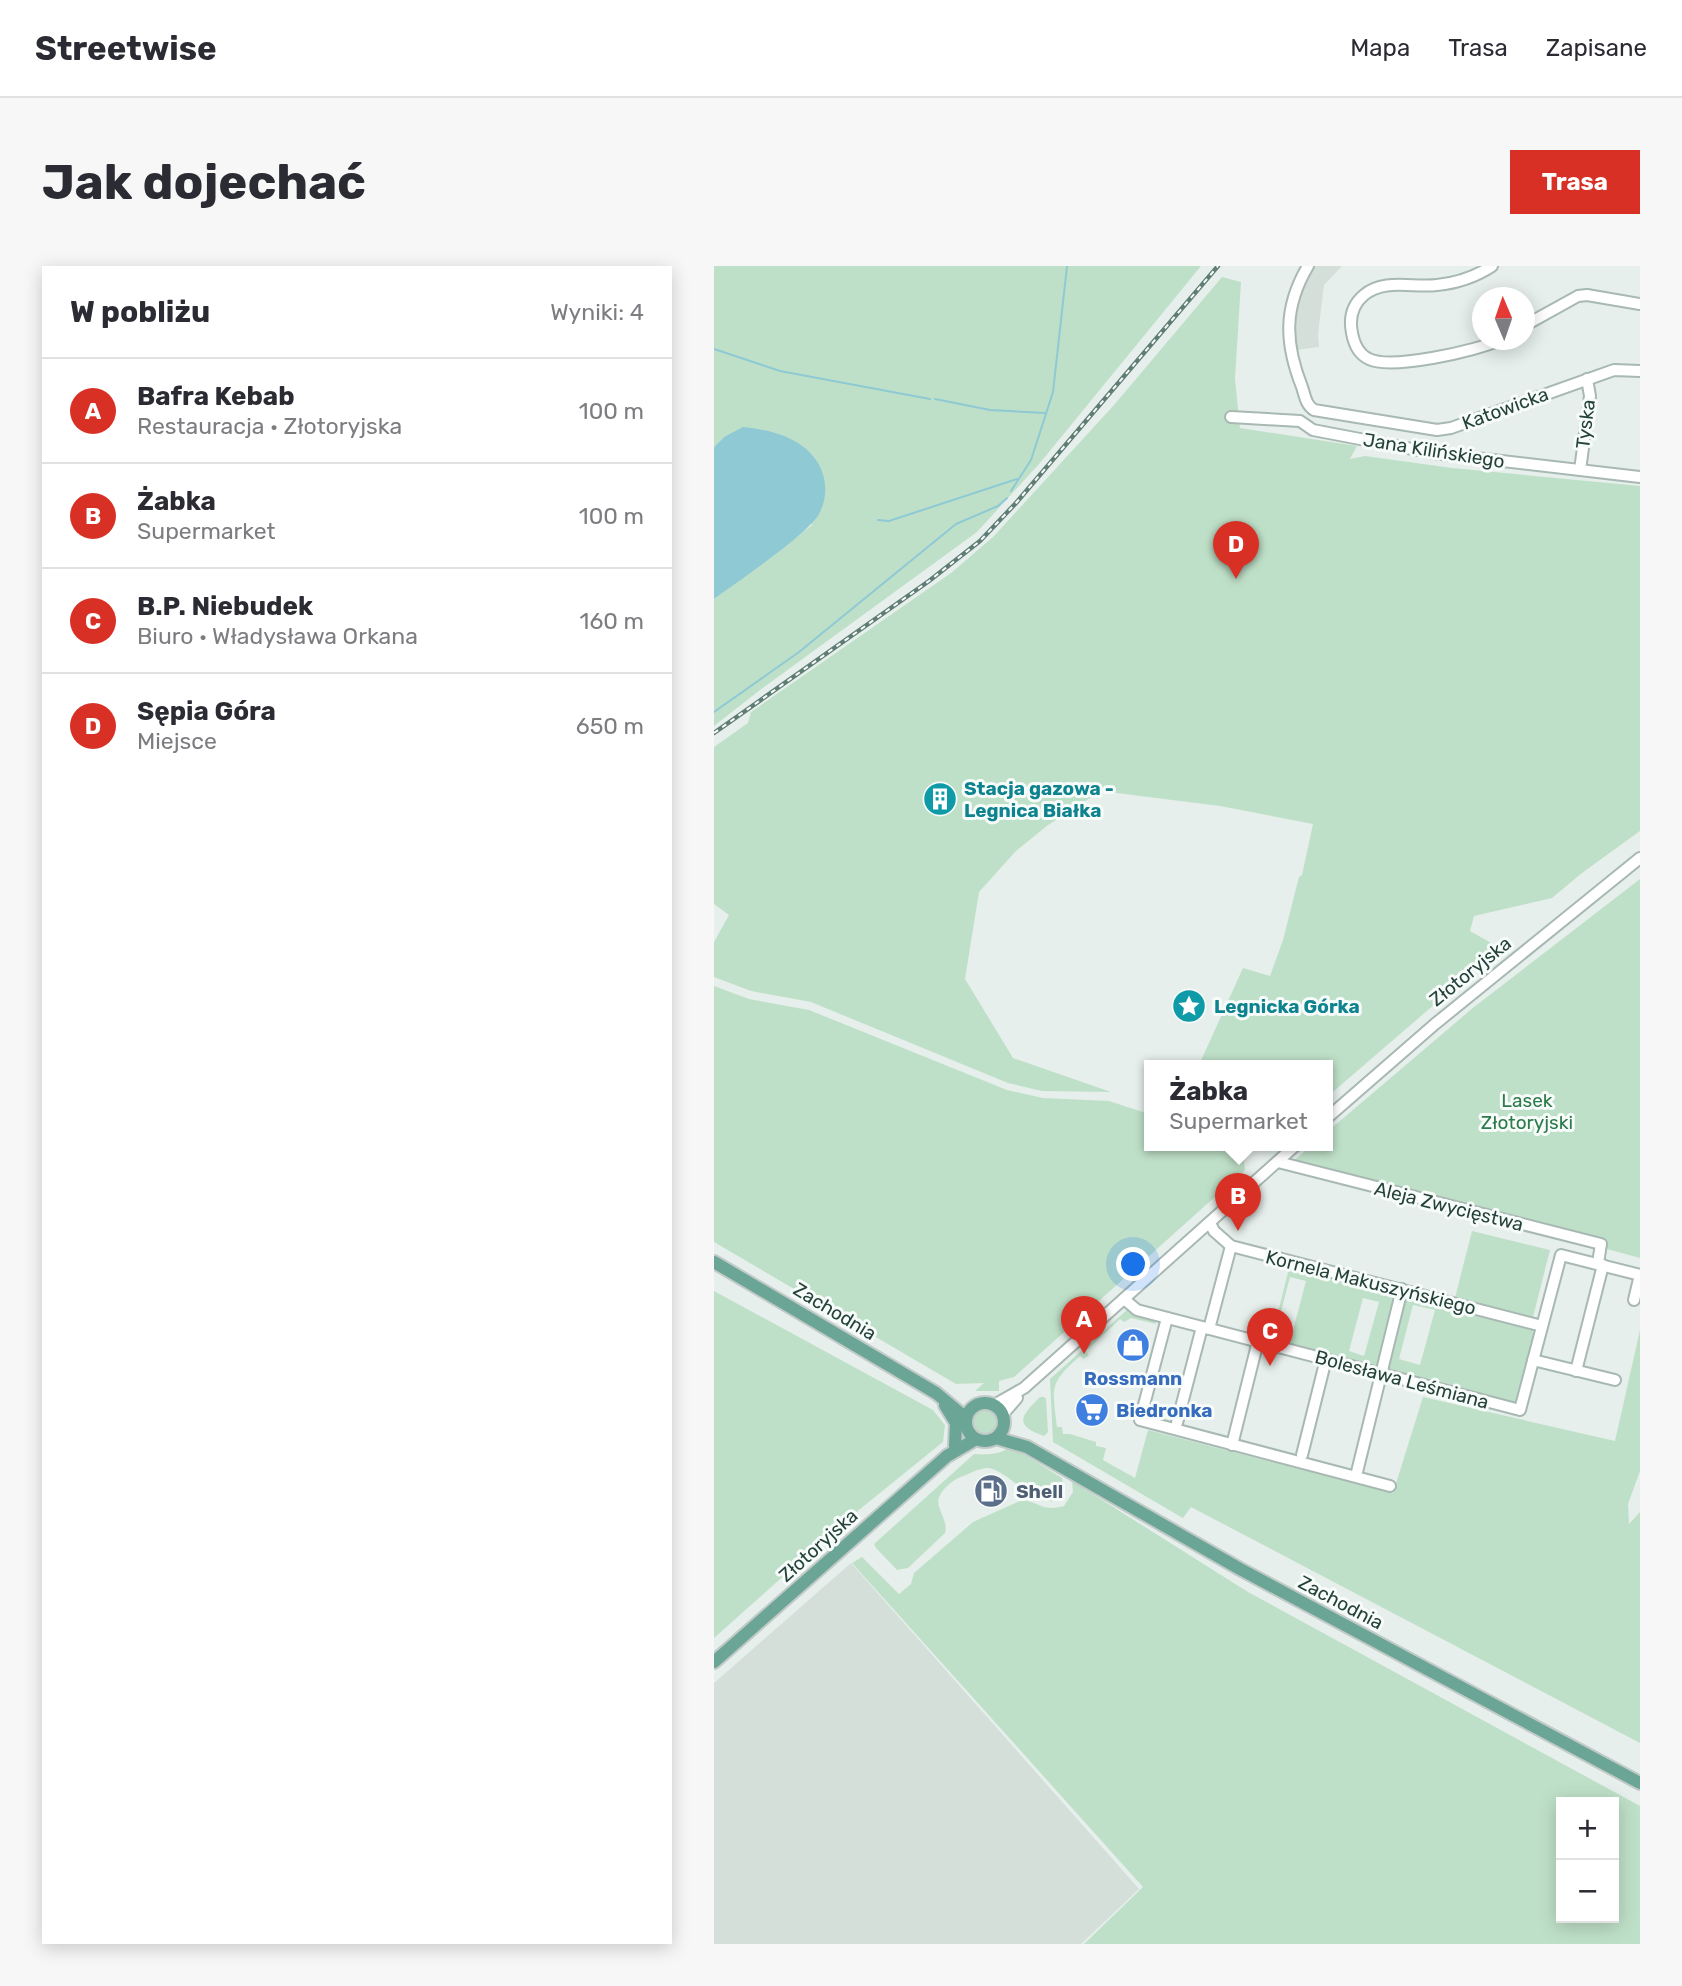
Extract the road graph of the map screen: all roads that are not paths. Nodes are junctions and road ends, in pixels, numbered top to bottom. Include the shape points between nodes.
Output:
1 (1308, 266) edge
2 (1492, 266) edge
3 (1640, 304) edge
4 (1535, 320) edge
5 (1472, 349) edge
6 (1640, 371) edge
7 (1587, 379) junction
8 (1231, 417) dead end
9 (1580, 470) junction
10 (1640, 477) edge
11 (1640, 858) edge
12 (1333, 1113) edge
13 (1290, 1151) edge
14 (1278, 1162) junction
15 (1210, 1223) junction
16 (1231, 1246) junction
17 (714, 1262) edge
18 (1601, 1264) junction
19 (1402, 1289) junction
20 (1124, 1299) junction
21 (1634, 1300) dead end
22 (1167, 1318) junction
23 (1542, 1326) junction
24 (1206, 1328) junction
25 (1258, 1341) junction
26 (1326, 1359) junction
27 (1533, 1360) junction
28 (1576, 1371) junction
29 (1381, 1373) junction
30 (1615, 1380) dead end
31 (936, 1393) junction
32 (975, 1406) junction
33 (1000, 1415) junction
34 (966, 1423) junction
35 (1177, 1423) dead end
36 (996, 1438) junction
37 (976, 1440) junction
38 (1232, 1445) junction
39 (1027, 1447) junction
40 (951, 1451) junction
41 (1302, 1455) dead end
42 (1356, 1476) junction
43 (1390, 1486) dead end
44 (714, 1662) edge
45 (1640, 1783) edge

1 - 7 street, Katowicka via 1292,301 1290,354 1308,406 1314,410 1437,430
2 - 5 street via 1457,282 1374,288 1355,306 1350,319 1358,351 1370,360 1383,363
3 - 4 street via 1578,296
6 - 7 street, Katowicka via 1614,370
7 - 9 street, Tyska via 1590,396
8 - 9 street, Jana Kilińskiego via 1300,421 1313,430 1433,453
9 - 10 street, Jana Kilińskiego
11 - 12 street, Złotoryjska
13 - 14 street
14 - 15 street
14 - 18 street, Aleja Zwycięstwa via 1601,1244
15 - 16 street
15 - 20 street
16 - 19 street, Kornela Makuszyńskiego
16 - 24 street
17 - 31 main road, Zachodnia
18 - 21 street via 1640,1275
18 - 23 street via 1560,1255
18 - 28 street
19 - 23 street, Kornela Makuszyńskiego
19 - 29 street
20 - 22 street, Bolesława Leśmiana via 1137,1310
20 - 33 street
22 - 24 street, Bolesława Leśmiana
22 - 38 street via 1140,1420
23 - 27 street
24 - 25 street, Bolesława Leśmiana
24 - 35 street
25 - 26 street, Bolesława Leśmiana
25 - 38 street
26 - 29 street, Bolesława Leśmiana
26 - 41 street
27 - 28 street
27 - 29 street, Bolesława Leśmiana via 1520,1409
28 - 30 street
29 - 42 street
31 - 32 main road, Zachodnia
31 - 34 main road, Zachodnia
31 - 40 main road via 956,1423
32 - 33 main road via 984,1403
32 - 34 main road
33 - 36 main road
33 - 39 main road, Zachodnia
34 - 37 main road
34 - 40 main road, Złotoryjska
36 - 37 main road
36 - 39 main road, Zachodnia
37 - 40 main road, Złotoryjska
38 - 42 street
39 - 45 main road, Zachodnia via 1240,1569
40 - 44 main road, Złotoryjska
42 - 43 street

